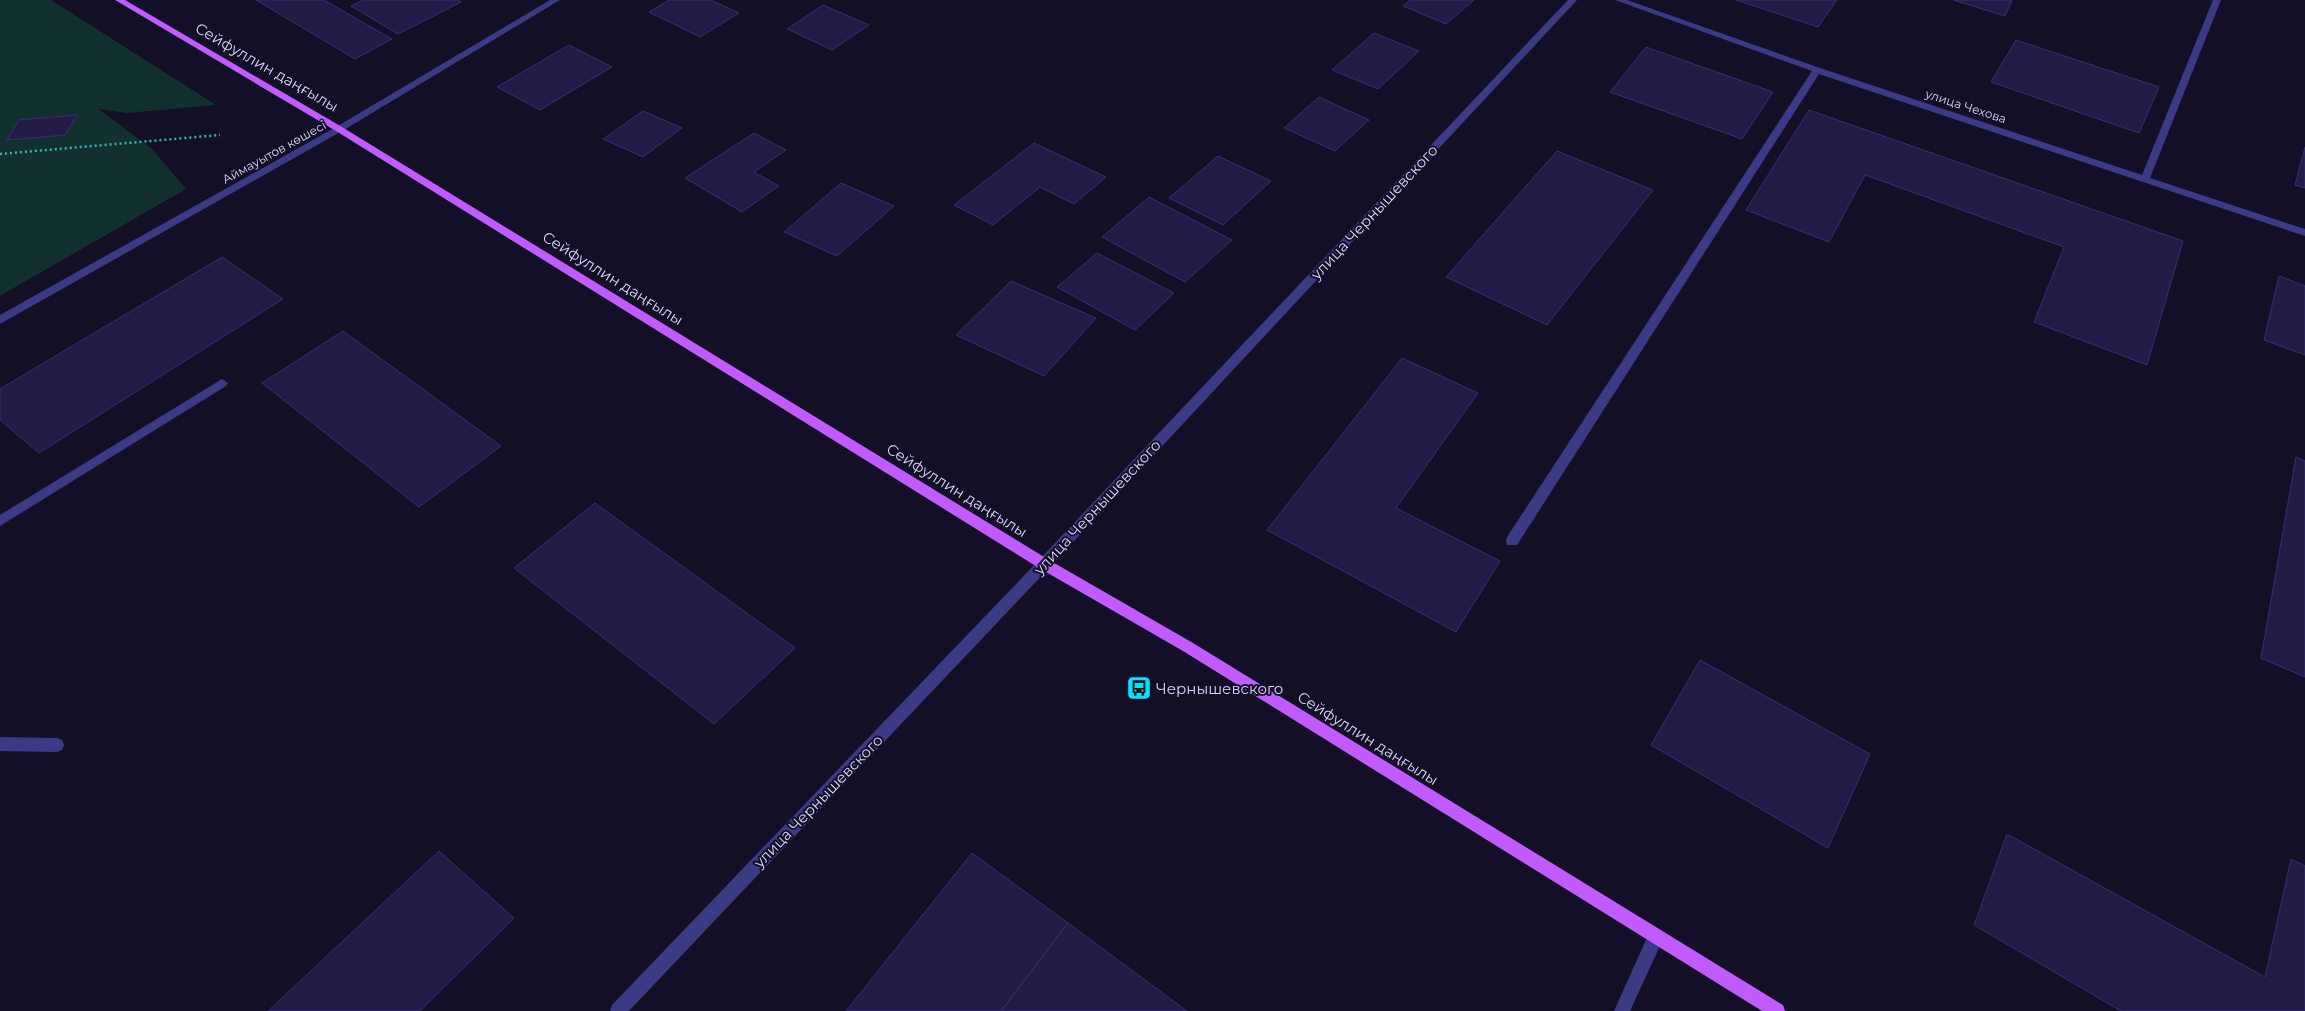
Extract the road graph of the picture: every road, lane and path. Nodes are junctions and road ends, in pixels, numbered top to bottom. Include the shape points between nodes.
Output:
1 (119, 0) edge
2 (556, 0) edge
3 (1573, 0) edge
4 (1619, 0) edge
5 (2217, 0) edge
6 (1817, 70) junction
7 (339, 130) junction
8 (220, 134) dead end
9 (0, 154) edge
10 (2145, 178) junction
11 (2305, 233) edge
12 (0, 320) edge
13 (222, 383) dead end
14 (0, 521) edge
15 (1512, 541) dead end
16 (1044, 564) junction
17 (0, 744) edge
18 (56, 745) dead end
19 (1656, 937) junction
20 (618, 1011) edge
21 (1622, 1011) edge
22 (1777, 1011) edge

1 - 7 main road, Сейфуллин даңғылы
2 - 7 street, Аймауытов көшесі
3 - 16 street, улица Чернышевского
4 - 6 street, улица Чехова
5 - 10 street
6 - 10 street, улица Чехова
6 - 15 street
7 - 12 street, Аймауытов көшесі
7 - 16 main road, Сейфуллин даңғылы
8 - 9 path
10 - 11 street, улица Чехова
13 - 14 street
16 - 19 main road, Сейфуллин даңғылы via 1188,647
16 - 20 street, улица Чернышевского
17 - 18 street
19 - 21 street
19 - 22 main road, Сейфуллин даңғылы

